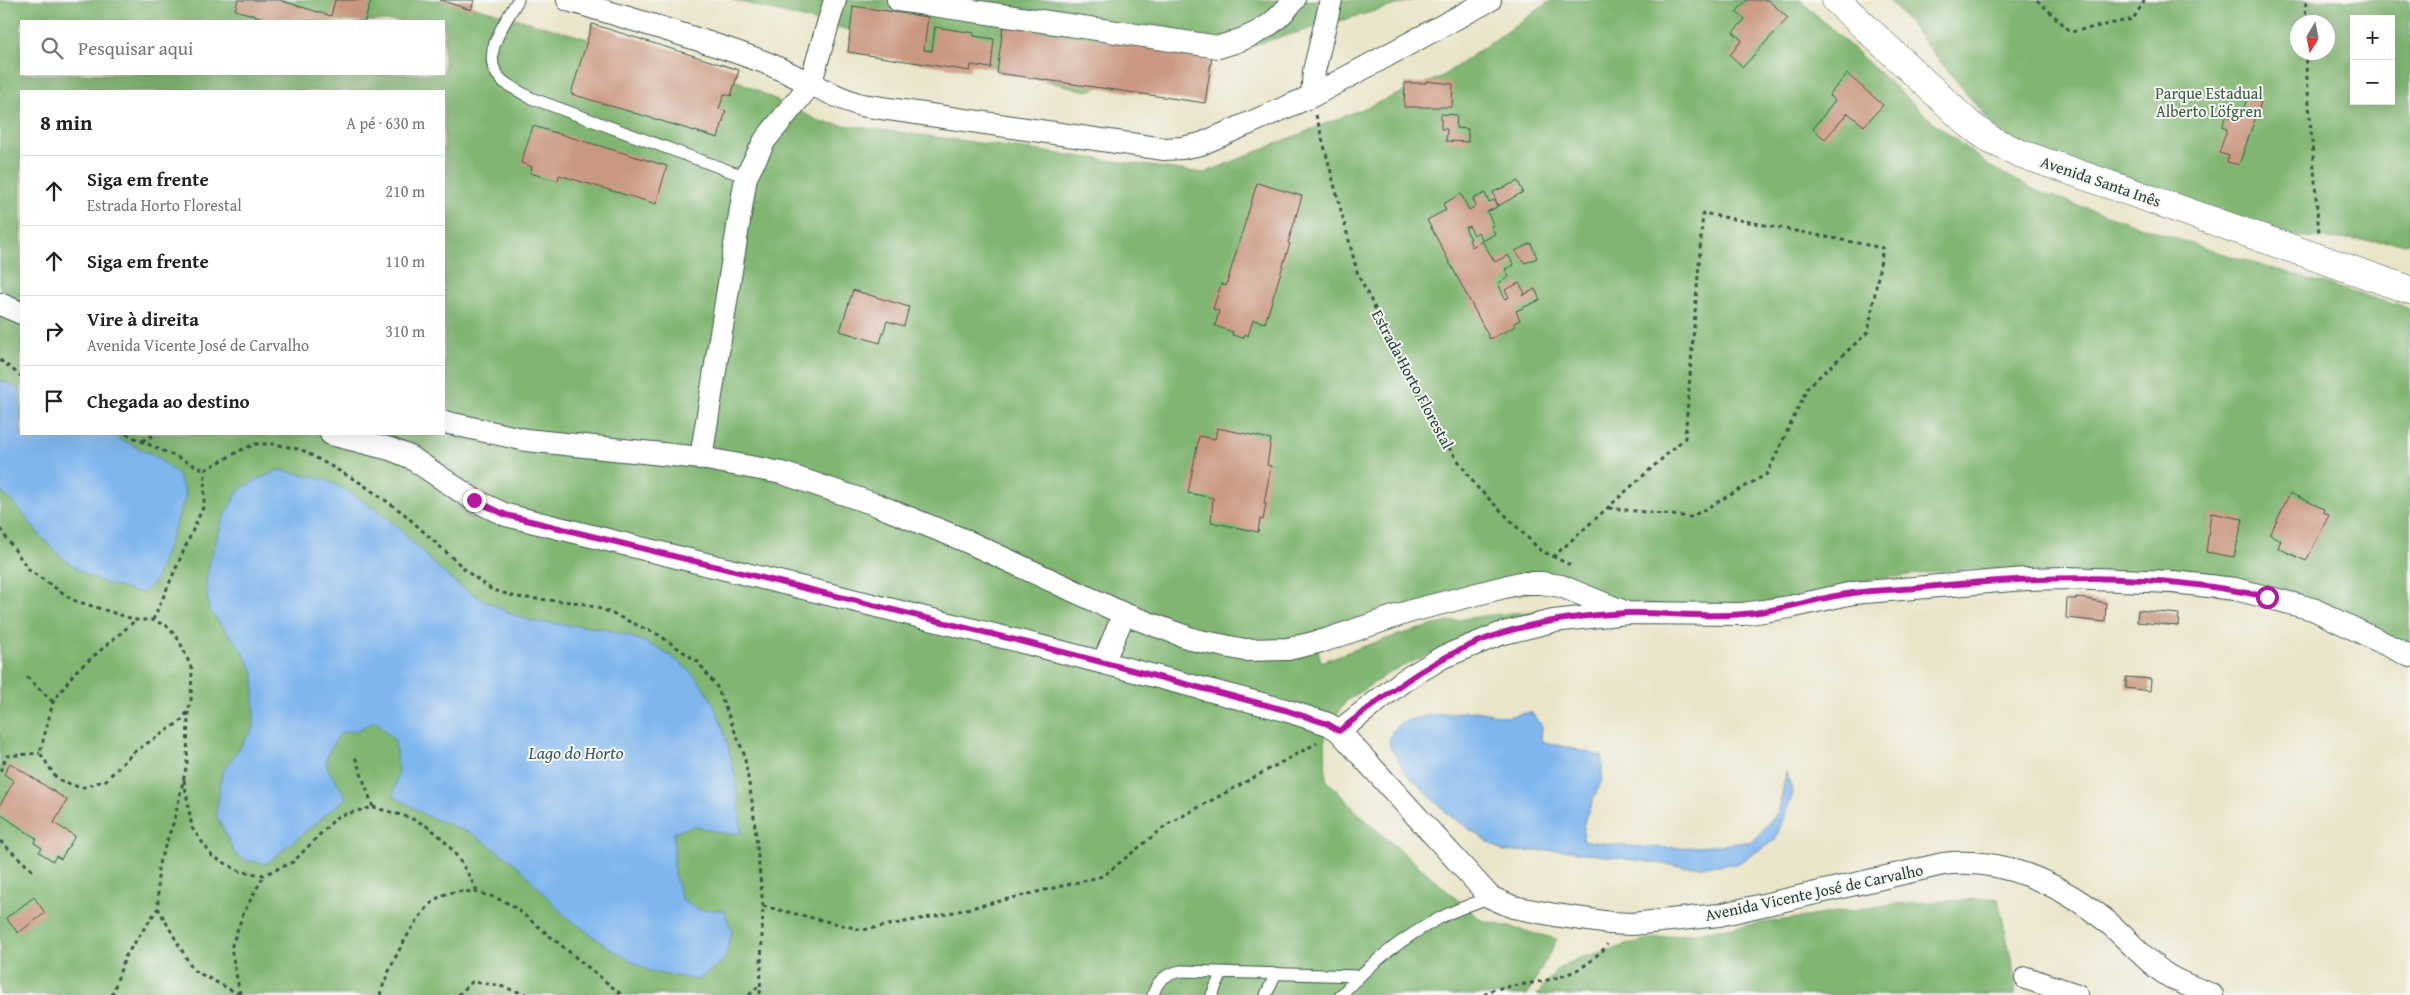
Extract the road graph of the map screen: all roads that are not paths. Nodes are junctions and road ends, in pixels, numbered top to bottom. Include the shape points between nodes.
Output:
1 (518, 0) edge
2 (568, 0) edge
3 (835, 0) edge
4 (898, 0) edge
5 (1294, 0) edge
6 (1331, 0) edge
7 (1490, 0) edge
8 (1836, 0) edge
9 (810, 85) junction
10 (1312, 96) junction
11 (746, 177) junction
12 (2410, 290) edge
13 (0, 304) edge
14 (20, 313) edge
15 (445, 422) edge
16 (334, 435) edge
17 (701, 458) junction
18 (1635, 613) junction
19 (1124, 614) junction
20 (2410, 656) edge
21 (1103, 663) junction
22 (1339, 731) junction
23 (1490, 897) junction
24 (1222, 972) junction
25 (1276, 973) junction
26 (1359, 976) junction
27 (2026, 978) dead end
28 (1153, 995) edge
29 (1212, 995) edge
30 (1266, 995) edge
31 (1341, 995) edge
32 (2077, 995) edge
33 (2212, 995) edge

1 - 11 lane via 493,46 492,63 502,81 531,98
2 - 9 street via 738,53
3 - 9 street
4 - 5 street via 1219,47 1251,37 1280,18
6 - 10 street via 1315,66
7 - 10 street
8 - 12 main road, Avenida Santa Inês via 1969,124 1991,140 2019,153
9 - 10 street via 861,105 1164,149 1202,144
9 - 11 street via 765,140
11 - 17 street
13 - 14 street
15 - 17 street via 526,440
16 - 21 street, Avenida Vicente José de Carvalho via 390,448 410,457 474,500 506,515
17 - 19 street via 782,473 877,505 964,540
18 - 19 street via 1561,586 1520,583 1411,611 1288,650 1244,650 1195,640
18 - 20 street via 1743,614 1853,593 2025,579 2173,582 2235,590 2313,609
18 - 22 street via 1553,621 1492,637 1443,658 1403,681
19 - 21 street
21 - 22 street, Avenida Vicente José de Carvalho via 1308,716
22 - 23 street, Avenida Vicente José de Carvalho
23 - 26 lane via 1441,917 1403,940
23 - 33 street, Avenida Vicente José de Carvalho via 1530,911 1632,924 1719,915 1964,861 2008,868 2064,892 2110,925 2165,974
24 - 25 lane
24 - 28 lane via 1181,971 1168,974 1159,981
24 - 29 lane
25 - 26 lane
25 - 30 lane
26 - 31 lane
27 - 32 street

